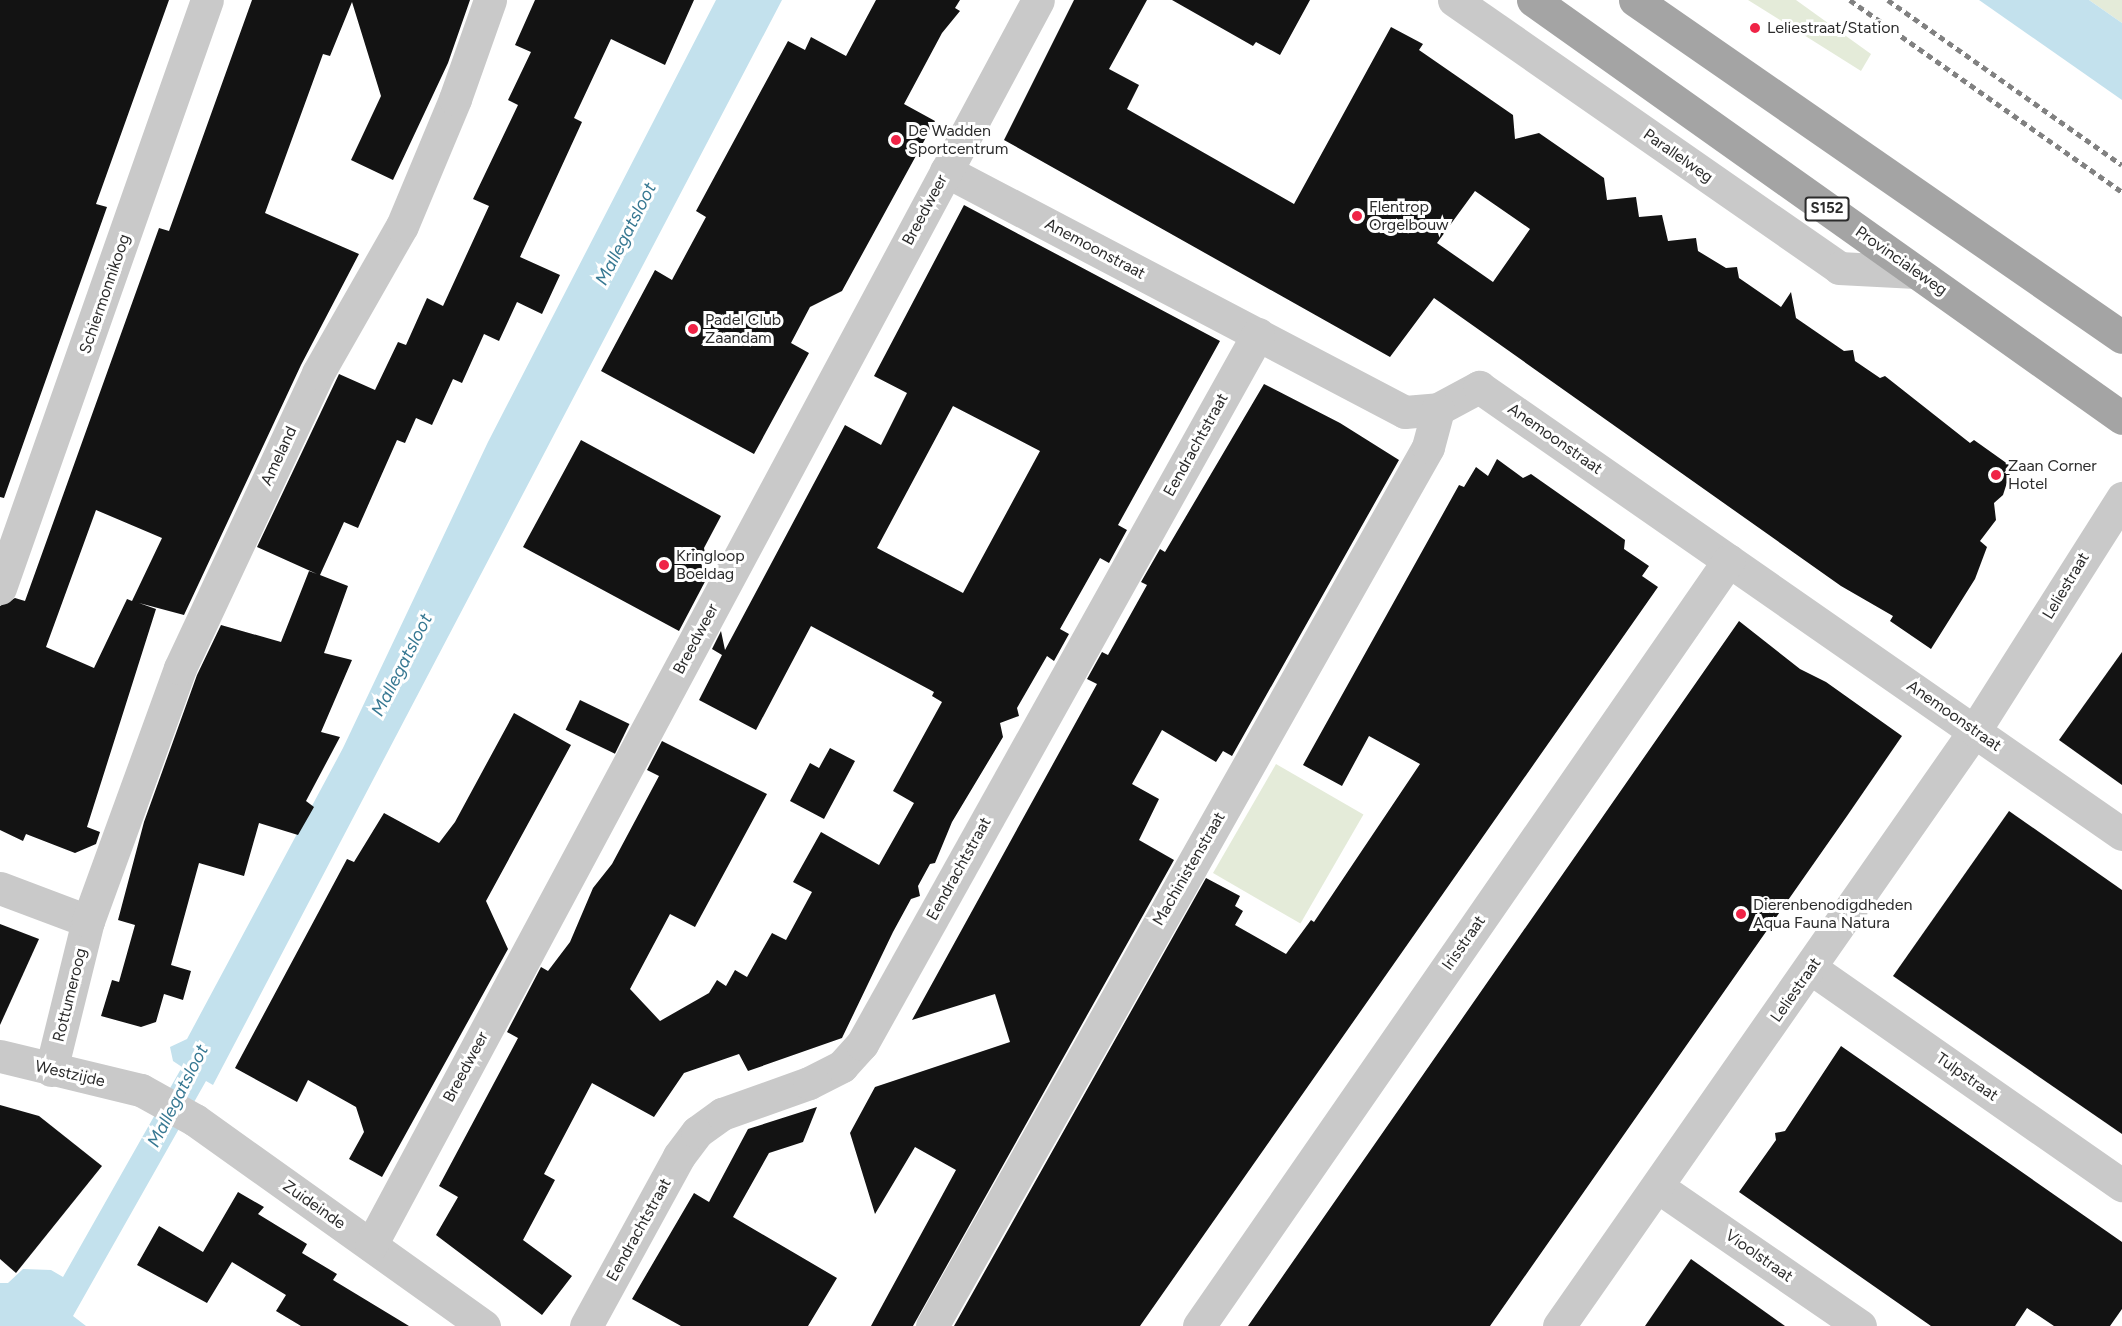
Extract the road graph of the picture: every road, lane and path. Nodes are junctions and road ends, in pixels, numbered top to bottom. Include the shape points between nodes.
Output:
1 (207, 0) edge
2 (490, 0) edge
3 (1038, 0) edge
4 (1454, 0) edge
5 (1533, 0) edge
6 (1635, 0) edge
7 (946, 171) junction
8 (1916, 272) junction
9 (1258, 334) junction
10 (2122, 337) edge
11 (1438, 409) junction
12 (2122, 417) edge
13 (2122, 498) edge
14 (1729, 560) junction
15 (0, 588) edge
16 (1975, 730) junction
17 (2122, 834) edge
18 (0, 888) edge
19 (88, 921) junction
20 (1812, 969) junction
21 (0, 1056) edge
22 (51, 1070) junction
23 (141, 1090) joint
24 (2122, 1185) edge
25 (1658, 1187) junction
26 (371, 1245) junction
27 (484, 1326) edge
28 (586, 1326) edge
29 (932, 1326) edge
30 (1199, 1326) edge
31 (1559, 1326) edge
32 (1860, 1326) edge

1 - 15 street, Schiermonnikoog
2 - 19 street, Ameland via 455,99 402,226 318,372 180,668
3 - 7 street, Breedweer
4 - 8 street, Parallelweg via 1839,268
5 - 8 main road, Provincialeweg / S152
6 - 10 main road
7 - 9 street, Anemoonstraat
7 - 26 street, Breedweer
8 - 12 main road, Provincialeweg / S152
9 - 11 street, Anemoonstraat via 1405,412
9 - 28 street, Eendrachtstraat via 862,1044 842,1066 809,1083 731,1110 697,1132 679,1156
11 - 14 street, Anemoonstraat via 1479,387
11 - 29 street, Machinistenstraat via 1428,447
13 - 16 street, Leliestraat
14 - 16 street, Anemoonstraat
14 - 30 street, Irisstraat
16 - 17 street, Anemoonstraat
16 - 20 street, Leliestraat
18 - 19 street
19 - 22 street, Rottumeroog
20 - 24 street, Tulpstraat
20 - 25 street, Leliestraat
21 - 22 street, Westzijde
22 - 23 street, Westzijde
23 - 26 street, Zuideinde via 195,1120
25 - 31 street, Leliestraat
25 - 32 street, Vioolstraat
26 - 27 street, Zuideinde

